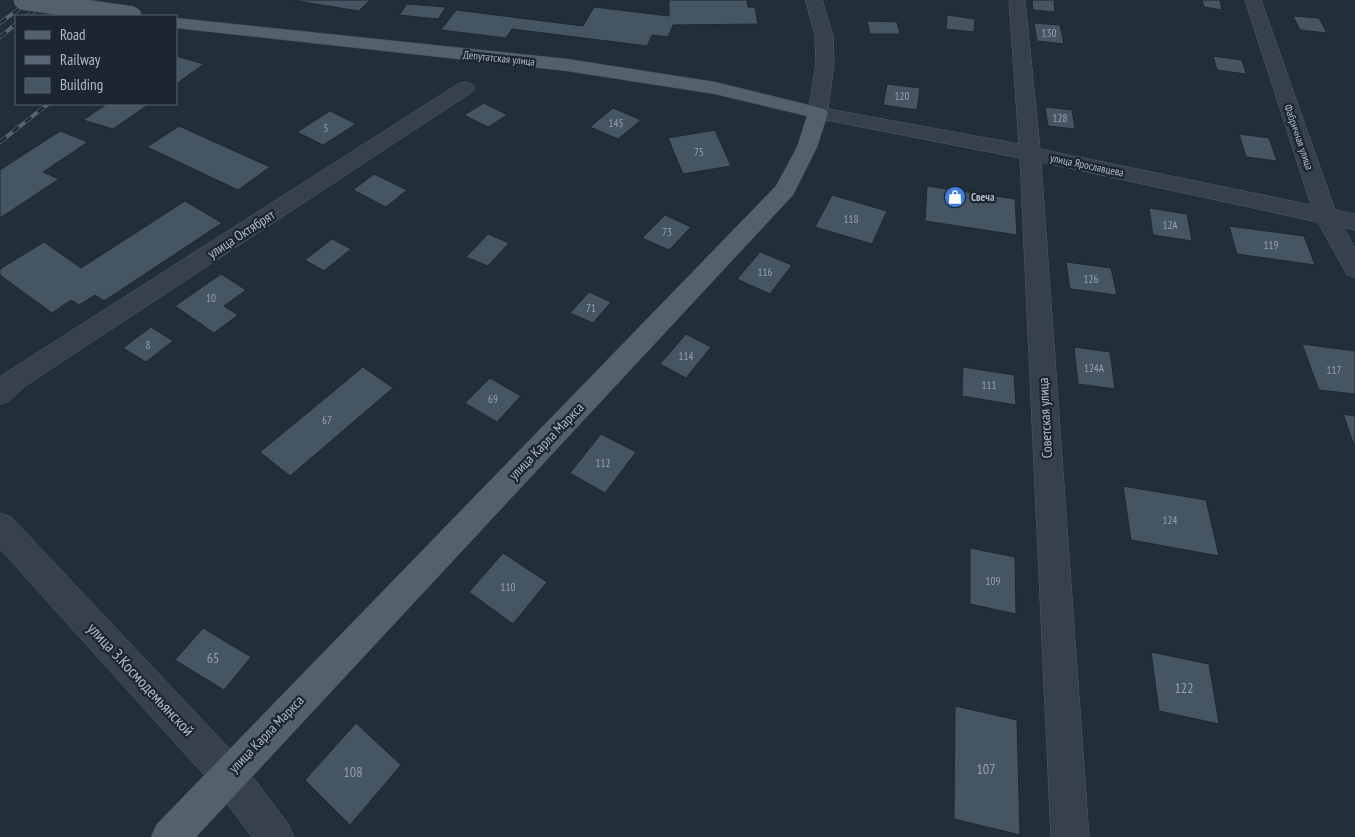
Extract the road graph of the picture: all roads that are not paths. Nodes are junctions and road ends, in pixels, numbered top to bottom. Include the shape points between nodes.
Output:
1 (23, 0) edge
2 (814, 0) edge
3 (1017, 0) edge
4 (1253, 0) edge
5 (125, 15) edge
6 (178, 23) edge
7 (466, 88) dead end
8 (818, 114) junction
9 (1030, 153) junction
10 (1326, 216) junction
11 (1355, 222) edge
12 (1355, 269) edge
13 (8, 386) edge
14 (0, 527) edge
15 (228, 774) junction
16 (170, 837) edge
17 (275, 837) edge
18 (1070, 837) edge

1 - 5 main road, bridge
2 - 8 street, улица Карла Маркса via 824,36 825,64
3 - 9 street, Советская улица
4 - 10 street, Фабричная улица
6 - 8 main road, Депутатская улица via 568,65 715,88
7 - 13 street, улица Октябрят
8 - 9 street, улица Ярославцева
8 - 15 main road, улица Карла Маркса via 807,147 785,190
9 - 10 street, улица Ярославцева
9 - 18 street, Советская улица
10 - 11 street, улица Ярославцева
10 - 12 street, Фабричная улица
14 - 15 street, улица З.Космодемьянской
15 - 16 main road, улица Карла Маркса
15 - 17 street, улица З.Космодемьянской

